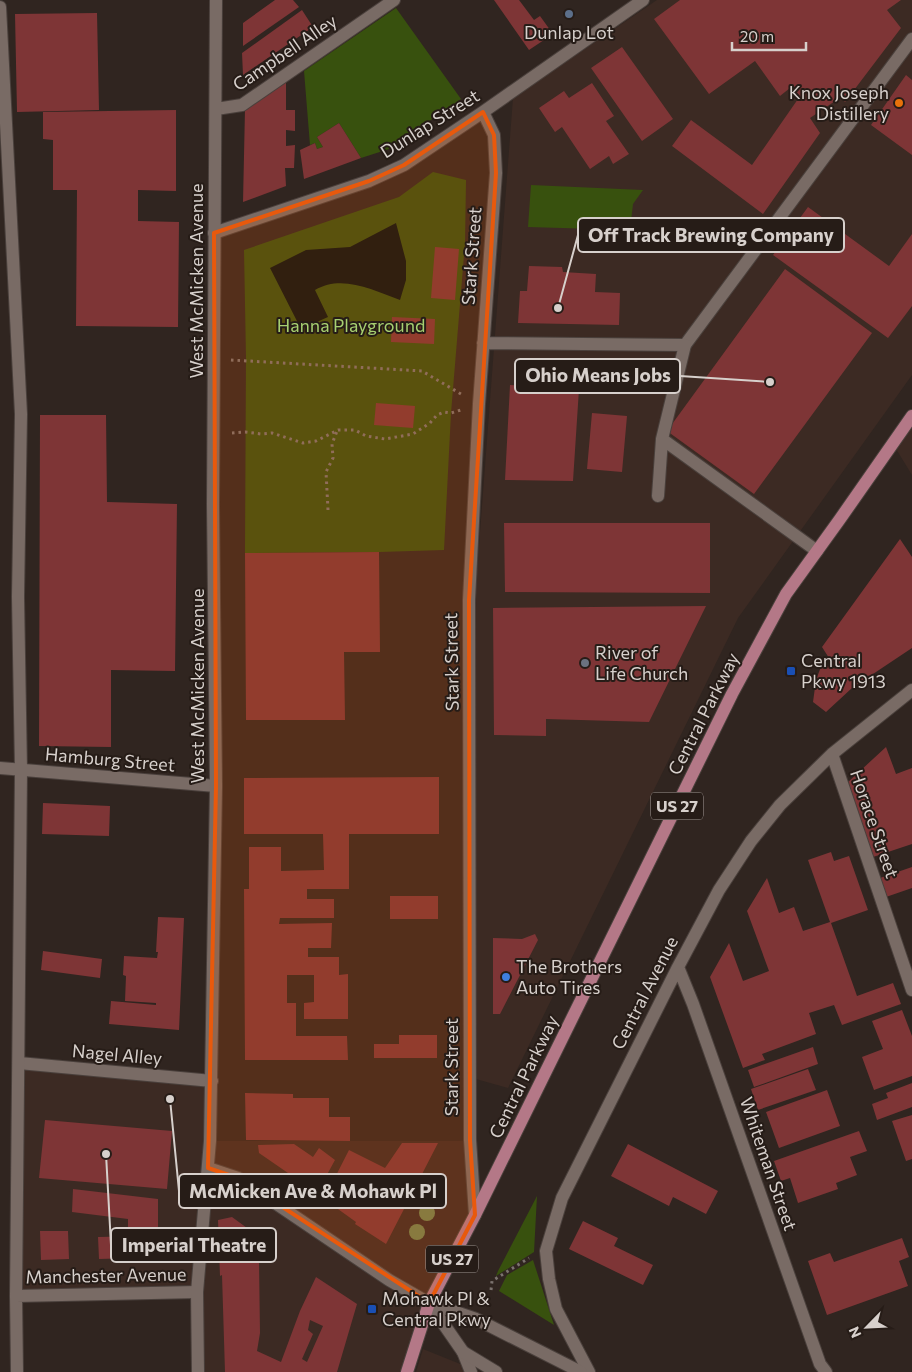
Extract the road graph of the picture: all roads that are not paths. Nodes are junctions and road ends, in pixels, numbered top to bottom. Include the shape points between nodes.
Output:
1 (216, 0) edge
2 (394, 0) edge
3 (643, 0) edge
4 (0, 7) edge
5 (912, 39) edge
6 (216, 110) junction
7 (483, 112) junction
8 (214, 233) junction
9 (483, 343) junction
10 (685, 345) junction
11 (912, 416) edge
12 (662, 439) junction
13 (658, 496) dead end
14 (817, 551) junction
15 (912, 690) edge
16 (832, 754) junction
17 (0, 768) edge
18 (21, 770) junction
19 (216, 786) junction
20 (678, 967) junction
21 (912, 990) edge
22 (19, 1063) junction
23 (212, 1081) junction
24 (208, 1168) junction
25 (475, 1215) junction
26 (197, 1292) junction
27 (16, 1296) junction
28 (429, 1303) junction
29 (463, 1352) junction
30 (17, 1372) edge
31 (198, 1372) edge
32 (407, 1372) edge
33 (472, 1372) edge
34 (496, 1372) edge
35 (581, 1372) edge
36 (589, 1372) edge
37 (826, 1372) edge

1 - 6 street, West McMicken Avenue
2 - 6 street, Campbell Alley via 242,105
3 - 7 street, Dunlap Street
4 - 18 street via 20,414 18,597
5 - 10 street
6 - 8 street, West McMicken Avenue
7 - 8 street, Dunlap Street via 404,165 369,182
7 - 9 street, Stark Street via 494,135 496,174
8 - 19 street, West McMicken Avenue
9 - 10 street
9 - 25 street, Stark Street via 469,600 470,1140
10 - 12 street
11 - 14 main road, Central Parkway / US 27
12 - 13 street
12 - 14 street
14 - 25 main road, Central Parkway / US 27 via 786,594 732,694
15 - 16 street, Central Avenue
16 - 20 street, Central Avenue via 780,805 751,841 719,890
16 - 21 street, Horace Street
17 - 18 street, Hamburg Street
18 - 19 street, Hamburg Street
18 - 22 street
19 - 23 street, West McMicken Avenue
20 - 36 street, Central Avenue via 562,1198 546,1251 556,1309
20 - 37 street, Whiteman Street via 820,1364
22 - 23 street, Nagel Alley
22 - 27 street
23 - 24 street, West McMicken Avenue
24 - 26 street, West McMicken Avenue
24 - 28 street via 238,1178 389,1280
25 - 28 main road, Central Parkway / US 27
26 - 27 street, Manchester Avenue
26 - 31 street, West McMicken Avenue
27 - 30 street
28 - 29 street
28 - 32 main road, Central Parkway / US 27
28 - 35 street via 476,1318
29 - 33 street
29 - 34 street

